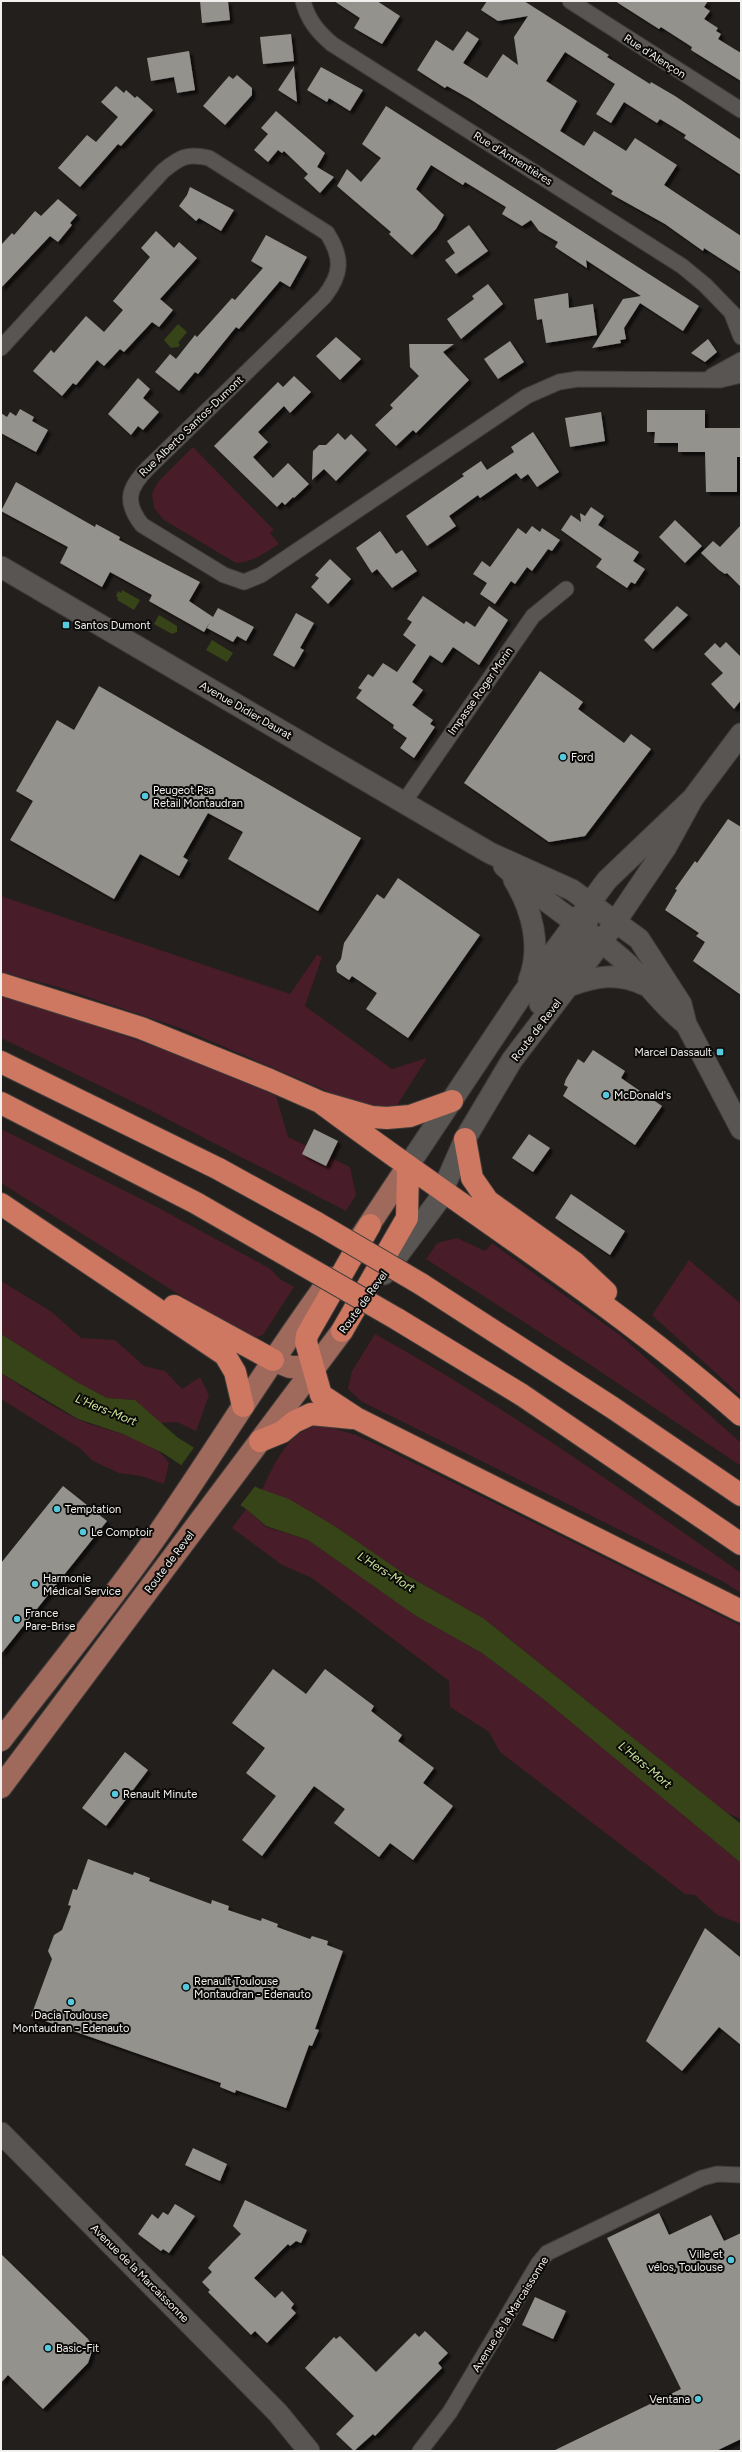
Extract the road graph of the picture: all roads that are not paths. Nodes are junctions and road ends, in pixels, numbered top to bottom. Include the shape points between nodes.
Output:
1 (303, 1) edge
2 (570, 1) edge
3 (741, 110) edge
4 (736, 317) edge
5 (741, 337) edge
6 (1, 348) edge
7 (741, 360) edge
8 (741, 375) edge
9 (702, 380) junction
10 (1, 567) edge
11 (566, 589) dead end
12 (741, 734) edge
13 (693, 798) junction
14 (404, 802) junction
15 (490, 853) junction
16 (510, 872) junction
17 (604, 913) junction
18 (587, 932) junction
19 (1, 984) edge
20 (569, 986) junction
21 (651, 988) junction
22 (524, 992) junction
23 (686, 1024) junction
24 (512, 1060) junction
25 (1, 1062) edge
26 (452, 1101) junction
27 (320, 1102) junction
28 (1, 1103) edge
29 (741, 1129) edge
30 (465, 1139) junction
31 (408, 1166) junction
32 (442, 1189) junction
33 (1, 1204) edge
34 (370, 1225) junction
35 (74, 1254) junction
36 (630, 1323) junction
37 (342, 1331) junction
38 (273, 1360) junction
39 (314, 1367) junction
40 (238, 1415) junction
41 (741, 1415) edge
42 (356, 1418) junction
43 (260, 1441) junction
44 (741, 1495) edge
45 (741, 1544) edge
46 (741, 1611) edge
47 (1, 1740) edge
48 (1, 1787) edge
49 (1, 2133) edge
50 (741, 2175) edge
51 (278, 2413) junction
52 (309, 2451) edge
53 (324, 2451) edge
54 (420, 2451) edge

1 - 4 street, Rue d'Armentières via 307,16 319,33 332,44 682,266 705,284
2 - 3 street, Rue d'Alençon
4 - 5 street, Rue d'Armentières
6 - 9 street, Rue Alberto Santos-Dumont via 163,171 177,159 194,155 209,158 327,233 337,248 339,269 334,284 324,297 136,480 131,491 130,503 133,514 142,525 224,575 244,582 261,575 543,387 578,379
7 - 9 street, Rue Alberto Santos-Dumont
8 - 9 street, Rue Alberto Santos-Dumont via 720,380
10 - 14 main road, Avenue Didier Daurat
11 - 14 street, Impasse Roger Morin via 533,616
12 - 13 main road, Route de Revel
13 - 17 main road, Route de Revel via 666,846
13 - 17 main road, Route de Revel via 614,872
14 - 15 main road, Avenue Didier Daurat
15 - 16 main road, Avenue Didier Daurat
15 - 17 main road, Avenue Didier Daurat via 572,890
16 - 18 main road, Avenue Didier Daurat
16 - 22 main road, Avenue Didier Daurat via 530,913 534,944 532,972
17 - 18 main road, Route de Revel
17 - 18 main road, Route de Revel
17 - 23 main road, Avenue Didier Daurat via 639,939 681,1004
18 - 20 main road, Route de Revel
18 - 21 main road, Avenue Didier Daurat via 640,975
18 - 22 main road, Route de Revel
18 - 24 main road via 519,1038
19 - 27 highway via 141,1028
20 - 21 main road via 605,976 623,977
20 - 24 main road, Route de Revel
21 - 23 main road, Avenue Didier Daurat via 669,1011
22 - 26 main road, Route de Revel
23 - 29 main road
24 - 30 main road, Route de Revel
25 - 44 highway, bridge via 217,1168 318,1223 421,1284 613,1408
26 - 27 highway via 410,1116 388,1118 372,1117
26 - 31 main road, Route de Revel
27 - 31 highway
28 - 45 highway, bridge via 196,1203 397,1319 522,1395
30 - 32 main road, Route de Revel
30 - 36 highway via 472,1178 488,1201 575,1263 602,1288
31 - 32 highway
31 - 34 main road, Route de Revel
31 - 37 highway via 407,1218
32 - 36 highway
32 - 37 main road, Route de Revel via 438,1201
33 - 35 highway
34 - 38 main road, Route de Revel
34 - 39 highway via 307,1335 306,1342
35 - 38 highway
35 - 40 highway via 225,1355 235,1372
36 - 41 highway via 684,1365
37 - 39 main road, Route de Revel
38 - 39 main road via 290,1367
38 - 40 main road, Route de Revel
39 - 42 highway via 321,1395
39 - 43 main road, Route de Revel
40 - 47 main road, Route de Revel via 173,1511
42 - 43 highway via 311,1414 294,1422 282,1432
42 - 46 highway
43 - 48 main road, Route de Revel
49 - 51 main road, Avenue de la Marcaissonne
50 - 54 street, Avenue de la Marcaissonne via 717,2174 702,2178 547,2253 450,2412
51 - 52 main road, Avenue de la Marcaissonne
51 - 53 main road, Avenue de la Marcaissonne

